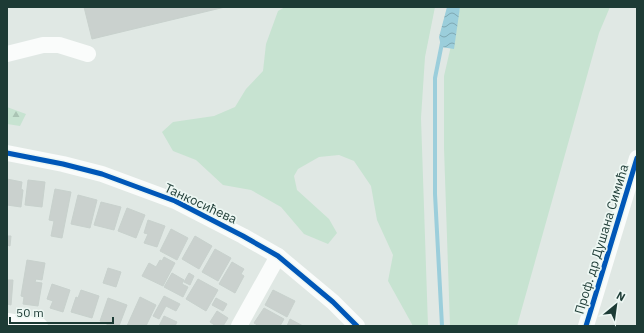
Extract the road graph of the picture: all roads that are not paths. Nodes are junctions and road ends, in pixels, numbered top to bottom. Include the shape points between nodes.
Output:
1 (7, 54) edge
2 (88, 54) dead end
3 (7, 153) edge
4 (637, 158) edge
5 (278, 256) junction
6 (7, 321) edge
7 (40, 326) edge
8 (239, 326) edge
9 (358, 326) edge
10 (586, 326) edge

1 - 2 street via 43,45 59,45
3 - 5 street, Танкосићева via 102,174 175,201
4 - 10 street, Проф. др Душана Симића
5 - 8 street
5 - 9 street, Танкосићева
6 - 7 street

